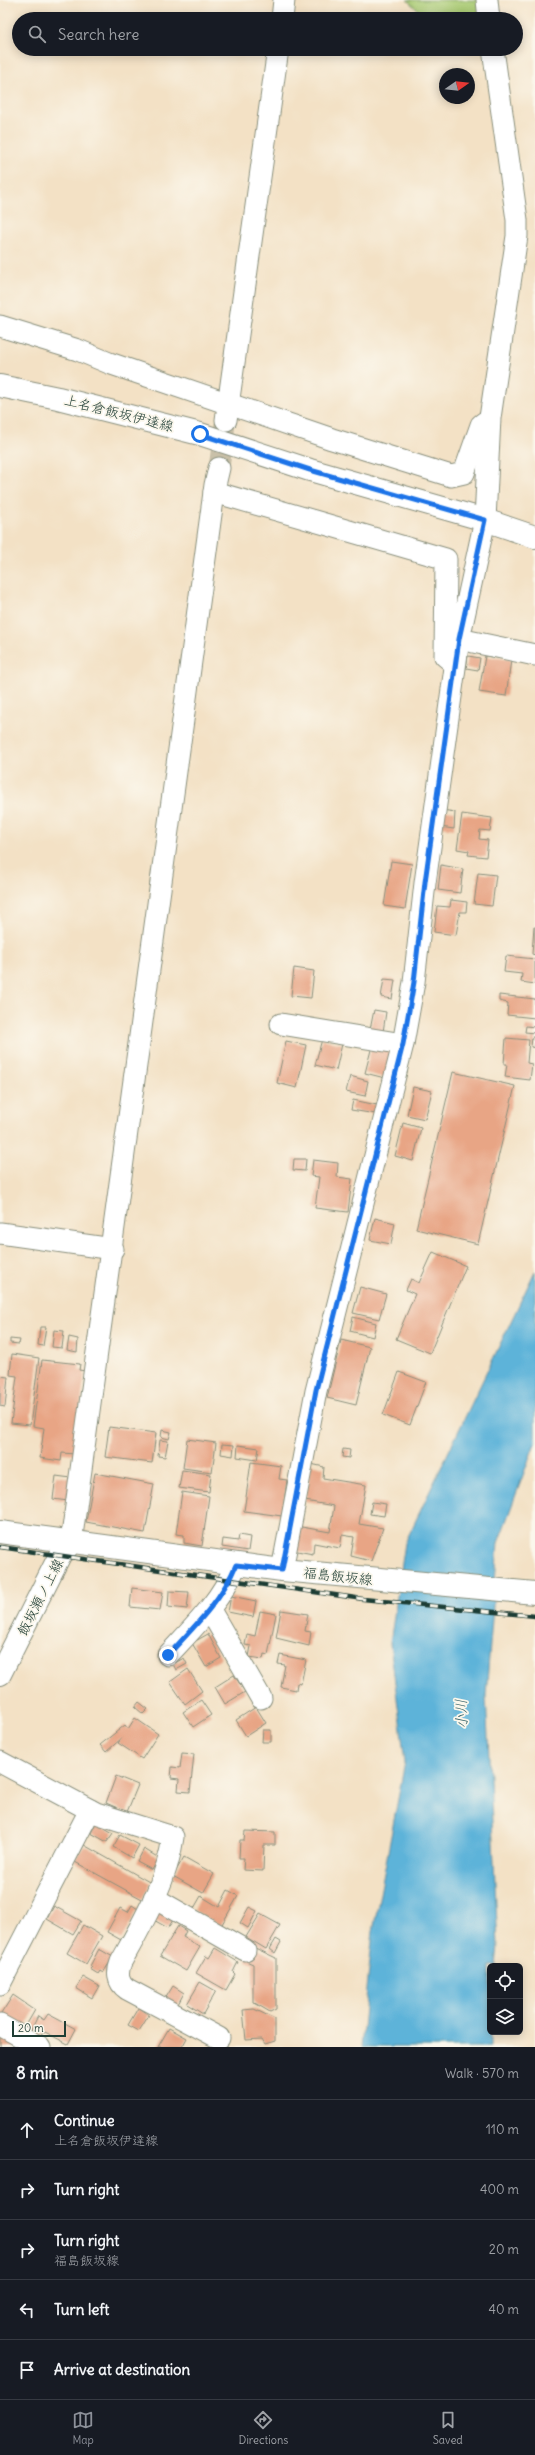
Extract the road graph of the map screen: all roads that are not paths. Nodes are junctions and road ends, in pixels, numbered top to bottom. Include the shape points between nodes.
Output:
1 (284, 0) edge
2 (487, 0) edge
3 (283, 12) edge
4 (488, 12) edge
5 (277, 56) edge
6 (494, 56) edge
7 (0, 326) edge
8 (0, 386) edge
9 (227, 412) junction
10 (490, 418) junction
11 (219, 468) tunnel mouth
12 (214, 492) junction
13 (485, 520) junction
14 (535, 537) edge
15 (459, 639) junction
16 (535, 655) edge
17 (456, 665) junction
18 (281, 1024) dead end
19 (403, 1044) junction
20 (0, 1233) edge
21 (113, 1249) junction
22 (0, 1532) edge
23 (71, 1543) junction
24 (236, 1565) junction
25 (282, 1570) junction
26 (535, 1593) edge
27 (210, 1610) junction
28 (168, 1655) dead end
29 (0, 1674) edge
30 (261, 1698) dead end
31 (0, 1762) edge
32 (90, 1810) junction
33 (154, 1898) junction
34 (245, 1950) dead end
35 (0, 1984) edge
36 (0, 2025) edge
37 (219, 2038) dead end
38 (40, 2047) edge

1 - 3 street
2 - 4 street
5 - 9 street
6 - 10 street via 517,220 517,236
7 - 9 street via 78,350
8 - 13 main road, 上名倉飯坂伊達線 via 200,434 310,470
9 - 10 street via 451,476 464,473 480,425
10 - 13 street
11 - 12 street
12 - 17 street via 446,560 445,656
12 - 21 street
13 - 14 main road, 上名倉飯坂伊達線
13 - 15 street
15 - 16 street
15 - 17 street
17 - 19 street via 425,882 414,982
18 - 19 street
19 - 25 street via 316,1390
20 - 21 street
21 - 23 street
22 - 23 main road, 福島飯坂線
23 - 24 main road, 福島飯坂線
23 - 29 main road, 飯坂瀬ノ上線 via 60,1555
24 - 25 main road, 福島飯坂線
24 - 27 street via 230,1581
25 - 26 main road, 福島飯坂線 via 347,1578
27 - 28 street
27 - 30 street
31 - 32 street
32 - 33 street via 173,1837 170,1860
32 - 35 street
33 - 34 street
33 - 37 street via 121,1962 118,1970 119,1979 127,1989
36 - 38 street

